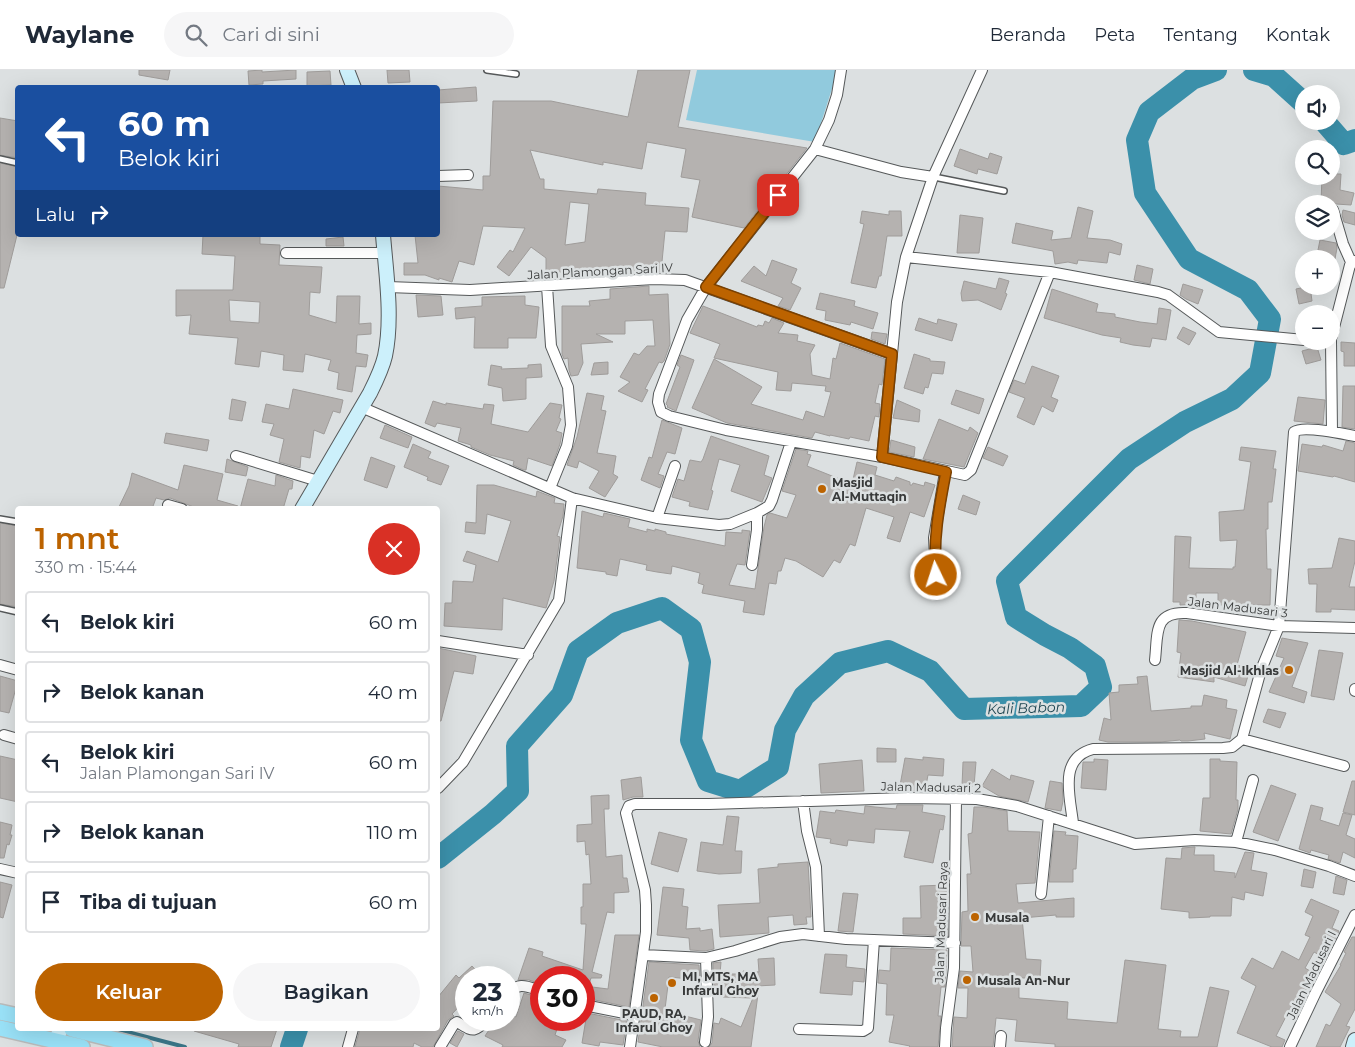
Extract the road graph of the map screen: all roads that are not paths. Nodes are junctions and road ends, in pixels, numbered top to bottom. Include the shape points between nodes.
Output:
1 (349, 70) edge
2 (487, 70) edge
3 (841, 70) edge
4 (982, 70) edge
5 (516, 74) dead end
6 (353, 85) edge
7 (815, 149) junction
8 (0, 159) edge
9 (15, 162) edge
10 (468, 175) dead end
11 (440, 176) edge
12 (933, 177) junction
13 (1004, 191) dead end
14 (1340, 234) edge
15 (383, 237) edge
16 (286, 253) dead end
17 (384, 253) junction
18 (906, 257) junction
19 (1353, 261) edge
20 (1050, 272) junction
21 (548, 286) junction
22 (388, 287) junction
23 (706, 287) junction
24 (1340, 308) edge
25 (1295, 339) edge
26 (1331, 350) edge
27 (892, 354) junction
28 (361, 407) junction
29 (1332, 432) junction
30 (1355, 436) edge
31 (791, 442) junction
32 (236, 456) dead end
33 (882, 457) junction
34 (675, 466) dead end
35 (946, 472) junction
36 (318, 481) junction
37 (550, 488) junction
38 (572, 498) junction
39 (168, 505) dead end
40 (172, 506) edge
41 (304, 506) edge
42 (757, 513) junction
43 (656, 518) junction
44 (0, 519) edge
45 (15, 522) edge
46 (752, 566) dead end
47 (936, 575) dead end
48 (0, 608) edge
49 (15, 611) edge
50 (1279, 626) junction
51 (1355, 628) edge
52 (440, 641) edge
53 (528, 655) junction
54 (1155, 660) dead end
55 (0, 665) edge
56 (15, 669) edge
57 (4, 735) dead end
58 (15, 738) edge
59 (1242, 739) junction
60 (1344, 766) dead end
61 (1253, 780) dead end
62 (440, 786) edge
63 (956, 798) junction
64 (803, 801) junction
65 (1049, 816) junction
66 (1073, 823) junction
67 (1236, 842) junction
68 (0, 869) edge
69 (15, 872) edge
70 (1355, 876) edge
71 (1041, 894) dead end
72 (1355, 914) edge
73 (819, 936) junction
74 (874, 940) junction
75 (955, 943) junction
76 (643, 955) junction
77 (706, 958) junction
78 (595, 1007) edge
79 (0, 1012) edge
80 (15, 1015) edge
81 (634, 1015) junction
82 (455, 1024) edge
83 (0, 1028) edge
84 (799, 1029) dead end
85 (15, 1030) edge
86 (25, 1031) edge
87 (80, 1031) edge
88 (353, 1031) edge
89 (58, 1035) edge
90 (1001, 1036) dead end
91 (1355, 1040) edge
92 (705, 1042) dead end
93 (82, 1047) edge
94 (145, 1047) edge
95 (348, 1047) edge
96 (440, 1047) edge
97 (630, 1047) edge
98 (945, 1047) edge
99 (1000, 1047) edge
100 (1290, 1047) edge
101 (1353, 1047) edge

1 - 6 main road
2 - 5 lane
3 - 7 street via 837,96
4 - 12 street
7 - 12 street via 900,172
7 - 23 street
8 - 9 lane
10 - 11 street
12 - 13 lane
12 - 18 street
14 - 19 street
15 - 17 main road
16 - 17 street
17 - 22 main road
18 - 20 street
18 - 27 street
19 - 24 street
20 - 25 street via 1168,295 1220,332
20 - 35 street via 971,470 966,475
21 - 22 street, Jalan Plamongan Sari IV via 470,290
21 - 23 street, Jalan Plamongan Sari IV via 673,279
21 - 37 street via 551,346 568,387 570,425 567,446
22 - 28 main road via 384,358 379,375
23 - 27 street, Jalan Plamongan Sari IV
23 - 31 street via 687,320 660,394 661,412 726,430
26 - 29 street
27 - 33 street
28 - 36 main road
28 - 37 street
29 - 30 street
29 - 50 street via 1296,430 1294,436
31 - 33 street
31 - 42 street via 772,500
32 - 36 street
33 - 35 street
34 - 43 street
35 - 47 street via 936,526
36 - 41 main road
37 - 38 street
38 - 43 street
38 - 53 street via 559,600
39 - 40 street
42 - 43 street via 719,525
42 - 46 street
44 - 45 lane
48 - 49 lane
50 - 51 street, Jalan Madusari 3
50 - 54 street, Jalan Madusari 3 via 1187,613 1168,614 1160,623
50 - 59 street via 1261,670
52 - 53 street
53 - 62 street via 463,762
55 - 56 street
57 - 58 street
59 - 60 street
59 - 66 street via 1232,747 1223,748 1085,751 1074,759 1068,776
61 - 67 street
63 - 64 street, Jalan Madusari 2
63 - 65 street, Jalan Madusari 2 via 995,801
63 - 75 street, Jalan Madusari Raya
64 - 73 street via 816,867
64 - 76 street, Jalan Madusari 2 via 629,806 627,820 645,890
65 - 66 street, Jalan Madusari 2
65 - 71 street
66 - 67 street, Jalan Madusari 2 via 1135,844 1195,840
67 - 70 street, Jalan Madusari 2 via 1275,850
68 - 69 street
72 - 100 street, Jalan Madusari I
73 - 74 street
73 - 77 street via 780,937
74 - 75 street
74 - 84 street via 868,1028 863,1031
75 - 98 street, Jalan Madusari Raya
76 - 77 street
76 - 81 street
77 - 92 street via 708,1017
78 - 81 street
79 - 80 main road
81 - 97 street
82 - 96 street
83 - 85 main road
86 - 89 main road
87 - 94 main road
88 - 95 street
89 - 93 main road
90 - 99 street
91 - 101 main road

